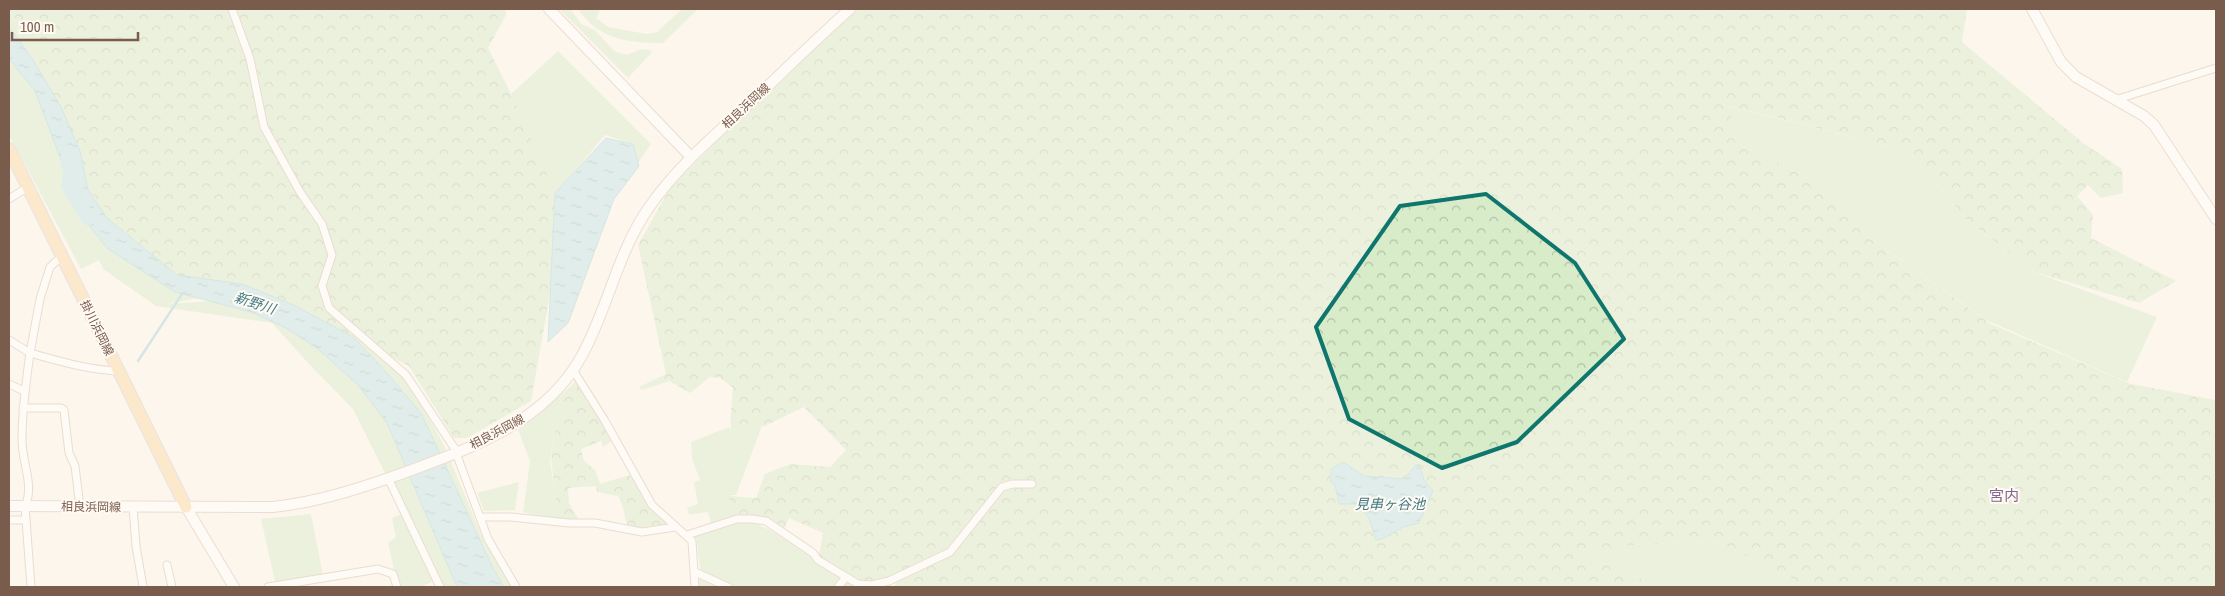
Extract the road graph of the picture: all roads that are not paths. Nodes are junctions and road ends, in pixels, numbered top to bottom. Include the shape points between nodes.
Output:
1 (232, 9) edge
2 (549, 9) edge
3 (850, 9) edge
4 (2032, 9) edge
5 (2216, 68) edge
6 (2115, 100) junction
7 (9, 148) edge
8 (691, 157) junction
9 (28, 187) junction
10 (10, 198) edge
11 (2216, 218) edge
12 (62, 256) junction
13 (9, 340) edge
14 (30, 353) junction
15 (573, 370) junction
16 (118, 371) junction
17 (9, 384) edge
18 (24, 391) junction
19 (24, 408) junction
20 (455, 453) junction
21 (391, 477) junction
22 (1032, 484) dead end
23 (9, 506) edge
24 (26, 506) junction
25 (80, 507) junction
26 (134, 507) junction
27 (186, 507) junction
28 (480, 517) junction
29 (9, 520) edge
30 (26, 520) junction
31 (675, 527) junction
32 (687, 536) junction
33 (168, 565) dead end
34 (695, 572) junction
35 (846, 577) junction
36 (31, 587) edge
37 (143, 587) edge
38 (172, 587) edge
39 (234, 587) edge
40 (268, 587) edge
41 (397, 587) edge
42 (440, 587) edge
43 (516, 587) edge
44 (695, 587) edge
45 (728, 587) edge
46 (838, 587) edge

1 - 20 street via 250,60 264,126 300,192 322,224 332,255 322,286 330,308 406,375
2 - 8 main road
3 - 8 main road, 相良浜岡線
4 - 6 main road via 2061,62 2076,77
5 - 6 street
6 - 11 main road via 2154,125
7 - 9 main road, 掛川浜岡線
8 - 15 main road, 相良浜岡線 via 636,226 599,320
9 - 10 street
9 - 12 main road, 掛川浜岡線
12 - 14 street via 50,268 40,299
12 - 16 main road, 掛川浜岡線
13 - 14 street
14 - 16 street via 77,366
14 - 18 street
15 - 20 main road, 相良浜岡線 via 548,400 516,424
15 - 31 street via 652,505
16 - 27 main road, 掛川浜岡線
17 - 18 street
18 - 19 street
19 - 24 street via 22,441 30,497
19 - 25 street via 64,410
20 - 21 main road, 相良浜岡線
20 - 28 street
21 - 27 main road, 相良浜岡線 via 303,504
21 - 42 street
22 - 35 street via 1002,487 950,552 889,581 858,584
23 - 24 main road, 相良浜岡線
24 - 25 main road, 相良浜岡線
24 - 30 street
25 - 26 main road, 相良浜岡線
26 - 27 main road, 相良浜岡線
26 - 37 street
27 - 39 main road
28 - 31 street via 595,522 642,532
28 - 43 street via 488,539
29 - 30 street
30 - 36 street
31 - 32 street
32 - 34 street via 693,547
32 - 35 street via 737,520 766,521
33 - 38 street
34 - 44 street
34 - 45 street
35 - 46 street
40 - 41 street via 378,570 393,574

